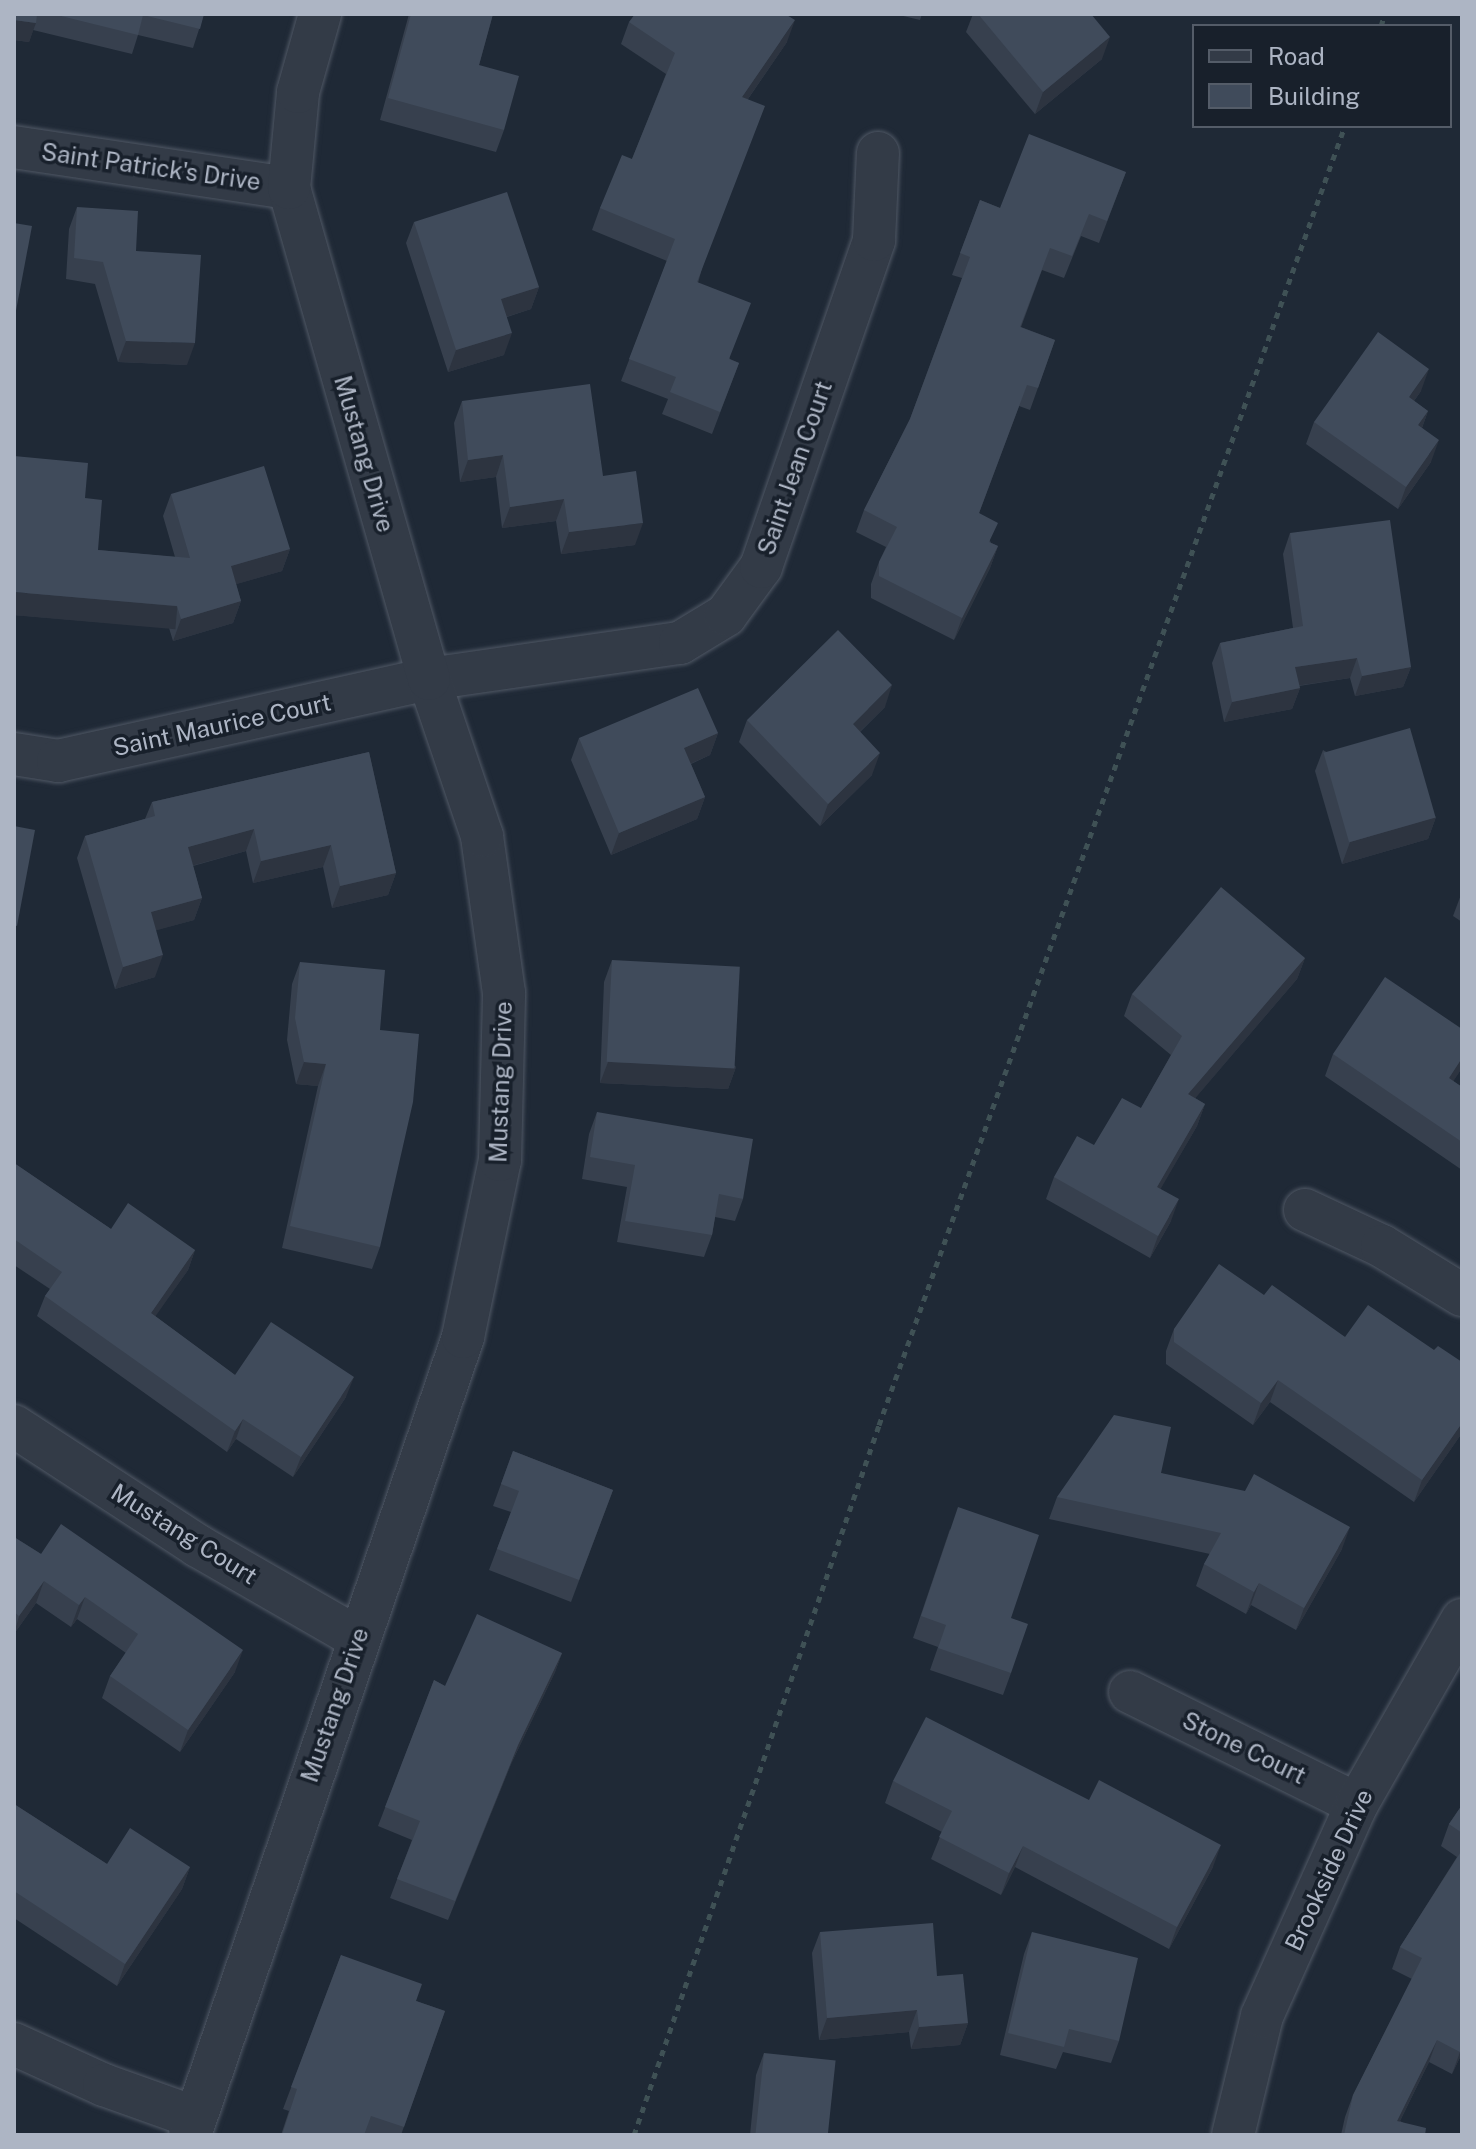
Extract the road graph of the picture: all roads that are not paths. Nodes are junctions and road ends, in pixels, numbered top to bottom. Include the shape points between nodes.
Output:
1 (320, 14) edge
2 (14, 147) edge
3 (878, 153) dead end
4 (289, 188) junction
5 (429, 679) junction
6 (14, 754) edge
7 (1305, 1210) dead end
8 (1462, 1295) edge
9 (14, 1426) edge
10 (1462, 1620) edge
11 (358, 1638) junction
12 (1130, 1692) dead end
13 (1357, 1804) junction
14 (14, 2044) edge
15 (192, 2126) edge
16 (1233, 2135) edge

1 - 4 street, Mustang Drive via 298,92
2 - 4 street, Saint Patrick's Drive
3 - 5 street, Saint Jean Court via 874,240 761,567 726,615 680,643
4 - 5 street, Mustang Drive
5 - 6 street, Saint Maurice Court via 58,761
5 - 11 street, Mustang Drive via 482,836 504,993 500,1160 463,1337
7 - 8 street via 1382,1246
9 - 11 street, Mustang Court via 198,1546
10 - 13 street, Brookside Drive
11 - 15 street, Mustang Drive
12 - 13 street, Stone Court
13 - 16 street, Brookside Drive via 1262,2016
14 - 15 street

